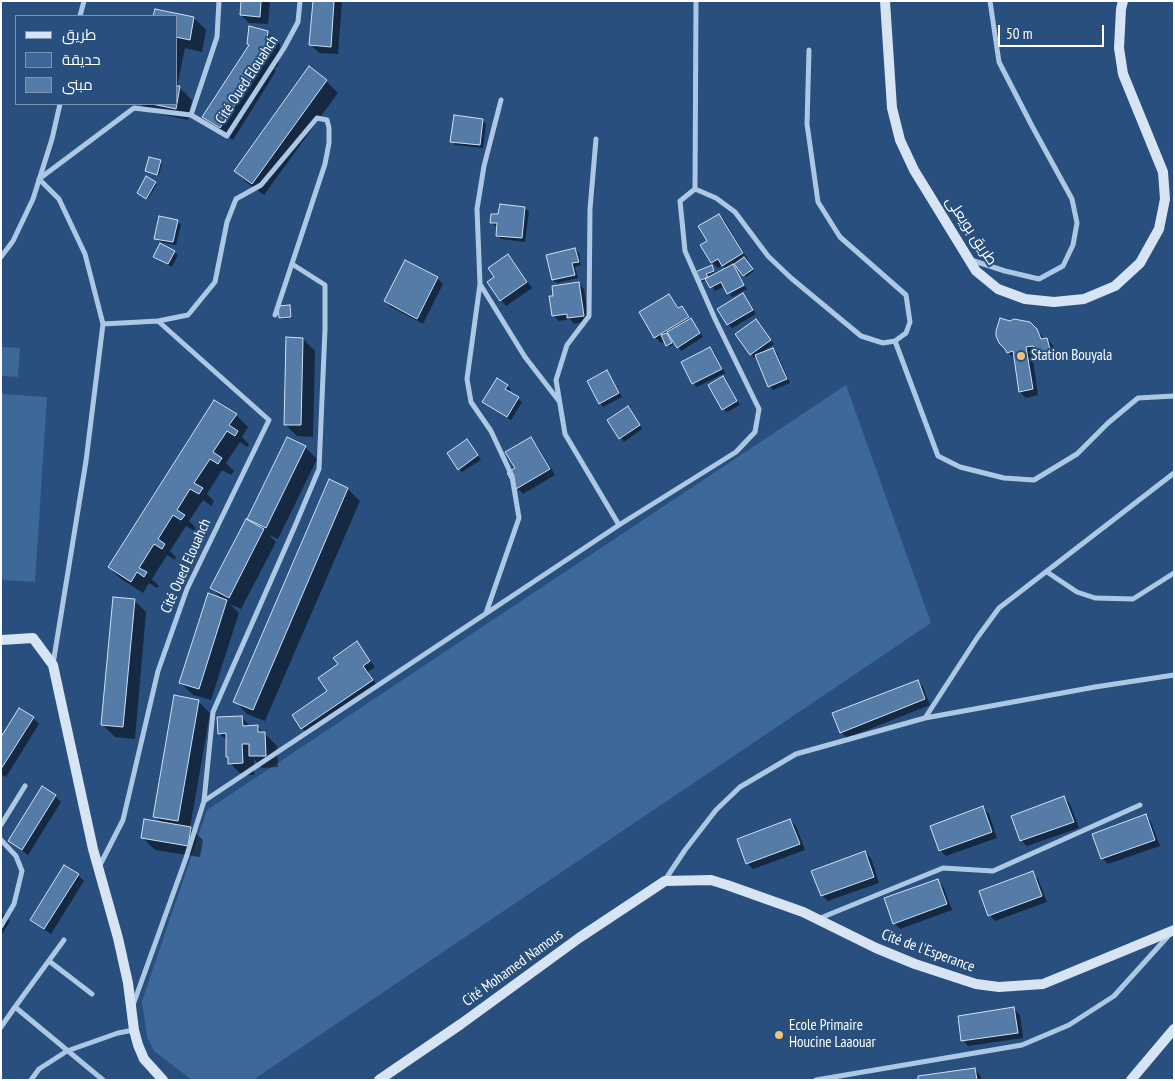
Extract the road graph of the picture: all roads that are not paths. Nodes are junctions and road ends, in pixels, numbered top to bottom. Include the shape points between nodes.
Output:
1 (84, 1) edge
2 (219, 1) edge
3 (300, 1) edge
4 (696, 1) edge
5 (885, 1) edge
6 (990, 1) edge
7 (1123, 1) edge
8 (80, 15) edge
9 (809, 50) dead end
10 (501, 100) dead end
11 (60, 105) edge
12 (191, 115) junction
13 (596, 139) dead end
14 (39, 179) junction
15 (695, 189) junction
16 (1, 257) edge
17 (969, 259) junction
18 (292, 264) junction
19 (480, 284) junction
20 (275, 315) dead end
21 (158, 321) junction
22 (103, 324) junction
23 (895, 341) junction
24 (1174, 396) edge
25 (560, 401) junction
26 (1174, 473) edge
27 (619, 525) junction
28 (1047, 572) junction
29 (1174, 573) edge
30 (486, 614) junction
31 (1, 640) edge
32 (53, 665) junction
33 (1174, 675) edge
34 (925, 718) junction
35 (24, 786) dead end
36 (204, 801) junction
37 (1140, 805) dead end
38 (1, 824) edge
39 (1, 840) edge
40 (98, 869) junction
41 (665, 881) junction
42 (818, 918) junction
43 (1, 926) edge
44 (1174, 930) edge
45 (64, 940) dead end
46 (49, 961) junction
47 (92, 994) dead end
48 (15, 1007) junction
49 (132, 1008) junction
50 (1, 1027) edge
51 (1174, 1029) edge
52 (134, 1030) junction
53 (67, 1051) junction
54 (31, 1080) edge
55 (103, 1080) edge
56 (163, 1080) edge
57 (379, 1080) edge
58 (816, 1080) edge
59 (1131, 1080) edge

1 - 8 street
2 - 12 street, Cité Oued Elouahch via 217,37
3 - 12 street, Cité Oued Elouahch via 298,22 284,48 227,136
4 - 15 street
5 - 17 main road, طريق بويعلى via 892,108 900,140 914,170
6 - 17 street via 999,62 1069,192 1077,223 1073,245 1063,266 1039,279 1005,272
7 - 17 main road, طريق بويعلى via 1119,48 1123,74 1163,172 1165,199 1160,230 1140,263 1115,286 1084,299 1054,302 1025,299 998,289 976,271
9 - 23 street via 807,124 818,202 840,237 906,296 910,322 906,333
10 - 19 street via 484,166 477,210
11 - 14 street
12 - 14 street, Cité Oued Elouahch via 134,108
13 - 25 street via 590,209 589,316 567,345 556,380
14 - 16 street via 14,241
14 - 22 street via 59,199 85,254
15 - 23 street via 716,198 735,212 768,256 861,336 883,343
15 - 27 street via 680,201 685,252 758,409 755,432 736,452
18 - 20 street
18 - 21 street via 325,164 329,143 327,120 317,118 261,185 236,199 227,222 215,282 188,315
18 - 36 street via 325,286 319,469 213,712
19 - 25 street via 525,357
19 - 30 street via 467,379 471,402 491,431 512,476 519,518
21 - 22 street
21 - 40 street, Cité Oued Elouahch via 269,420 187,588 158,671 123,820
22 - 32 street via 86,461
23 - 24 street via 938,456 960,467 1004,478 1034,480 1077,454 1138,398
25 - 27 street via 565,434
26 - 28 street
27 - 30 street
28 - 29 street via 1077,592 1095,598 1133,599
28 - 34 street via 999,608
30 - 36 street
31 - 32 main road via 33,638
32 - 40 main road
33 - 34 street
34 - 41 street via 796,754 740,787 716,810
35 - 38 street
36 - 49 street
37 - 42 street via 993,871 942,868
39 - 43 street via 16,856 22,871 14,904
40 - 49 main road via 118,938
41 - 42 main road, Cité de l'Esperance via 711,880
41 - 57 main road, Cité Mohamed Namous
42 - 44 main road, Cité de l'Esperance via 915,964 976,984 999,987 1042,984
44 - 58 street via 1114,996 1070,1025 1022,1045
45 - 46 street
46 - 47 street
46 - 48 street
48 - 50 street
48 - 53 street
49 - 52 main road
51 - 59 main road
52 - 53 street
52 - 56 main road via 144,1059
53 - 54 street via 39,1069
53 - 55 street

